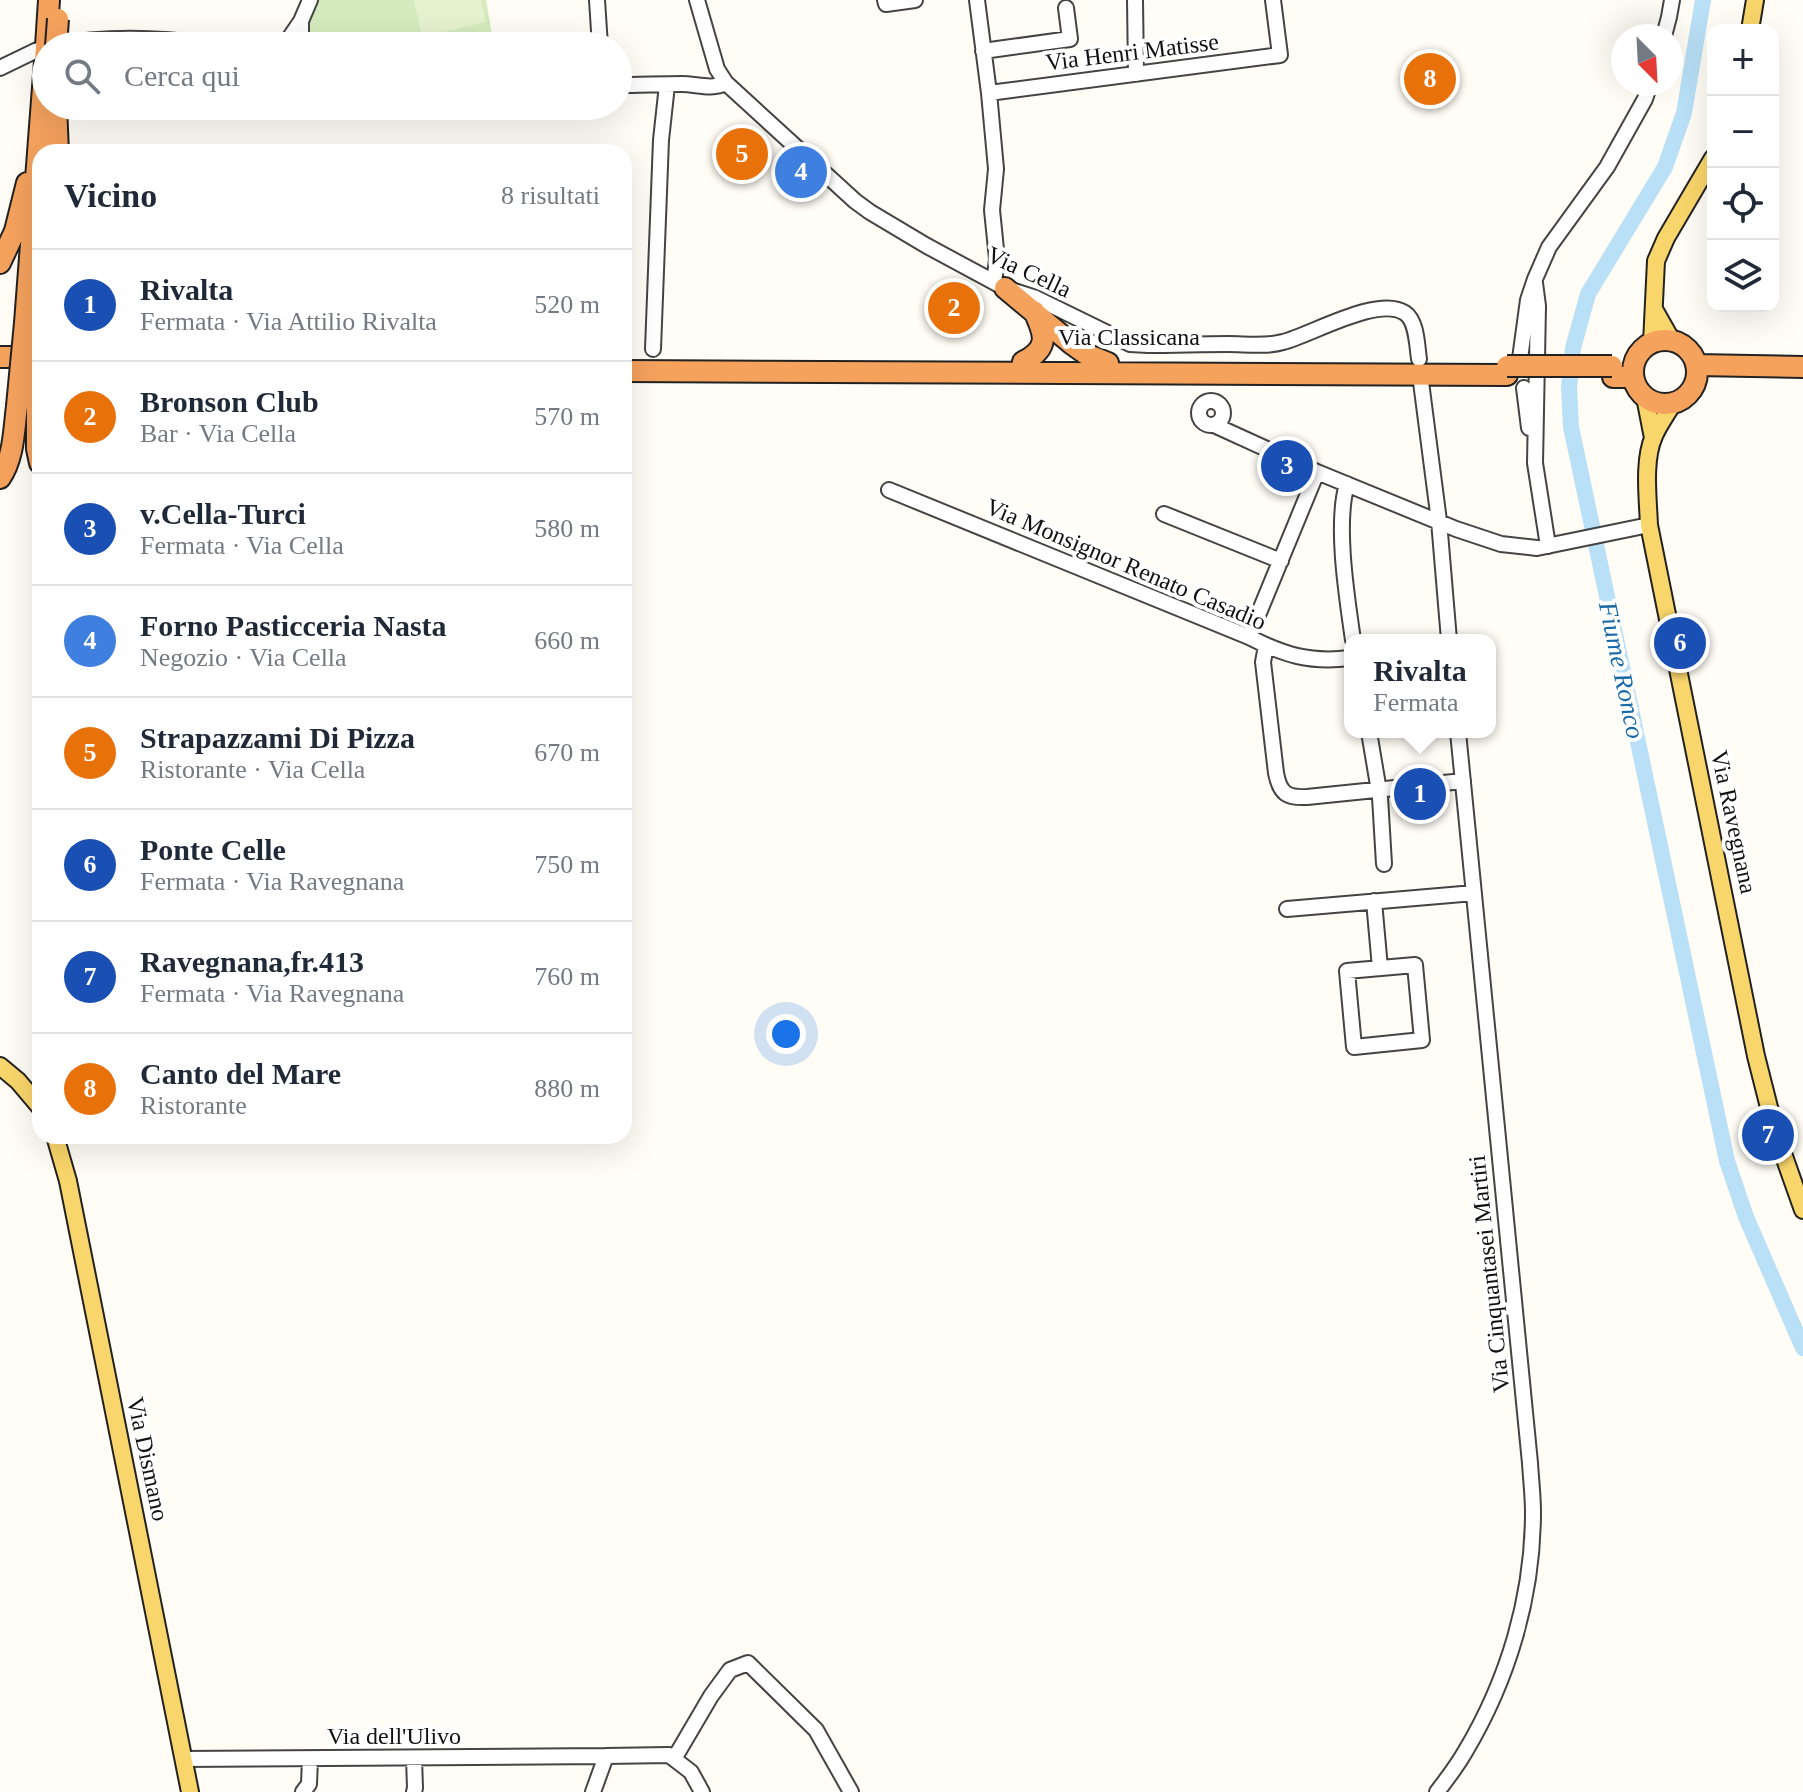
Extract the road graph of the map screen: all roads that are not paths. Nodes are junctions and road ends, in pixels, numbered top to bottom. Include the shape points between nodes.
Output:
1 (310, 0) edge
2 (597, 0) edge
3 (697, 0) edge
4 (885, 0) edge
5 (915, 0) edge
6 (977, 0) edge
7 (1135, 0) edge
8 (1273, 0) edge
9 (1672, 0) edge
10 (1755, 0) edge
11 (1066, 8) dead end
12 (53, 10) edge
13 (301, 21) junction
14 (1667, 24) edge
15 (1751, 24) edge
16 (49, 32) edge
17 (54, 32) edge
18 (294, 32) edge
19 (301, 32) edge
20 (599, 32) edge
21 (983, 51) junction
22 (32, 52) edge
23 (0, 68) edge
24 (717, 69) junction
25 (1136, 74) junction
26 (726, 83) junction
27 (684, 84) junction
28 (632, 85) edge
29 (667, 85) junction
30 (989, 93) junction
31 (1646, 96) edge
32 (37, 120) edge
33 (42, 120) edge
34 (52, 120) edge
35 (55, 120) edge
36 (33, 144) edge
37 (41, 144) edge
38 (50, 144) edge
39 (57, 144) edge
40 (32, 149) edge
41 (1707, 168) edge
42 (0, 263) edge
43 (1535, 279) junction
44 (998, 284) junction
45 (1034, 311) junction
46 (32, 330) edge
47 (1662, 342) junction
48 (653, 349) dead end
49 (0, 357) edge
50 (32, 358) edge
51 (1419, 359) dead end
52 (632, 361) edge
53 (1023, 362) junction
54 (1108, 363) junction
55 (0, 367) edge
56 (32, 367) edge
57 (1803, 367) edge
58 (1511, 369) junction
59 (632, 371) edge
60 (1623, 372) junction
61 (1696, 372) junction
62 (1803, 380) edge
63 (1421, 382) dead end
64 (1524, 388) dead end
65 (1645, 397) junction
66 (1673, 403) junction
67 (27, 406) junction
68 (1214, 425) dead end
69 (32, 428) edge
70 (1653, 438) junction
71 (1535, 463) junction
72 (1317, 472) junction
73 (0, 478) edge
74 (1347, 484) junction
75 (889, 490) dead end
76 (1164, 514) dead end
77 (1439, 521) junction
78 (1644, 526) junction
79 (1551, 546) junction
80 (1281, 561) junction
81 (1352, 634) edge
82 (1448, 634) edge
83 (1249, 637) junction
84 (1266, 646) junction
85 (1344, 658) edge
86 (1370, 738) edge
87 (1459, 738) edge
88 (1463, 781) junction
89 (1379, 790) junction
90 (1384, 864) dead end
91 (1474, 893) junction
92 (1374, 901) junction
93 (1287, 909) dead end
94 (1380, 968) junction
95 (0, 1066) edge
96 (32, 1098) edge
97 (57, 1144) edge
98 (1803, 1210) edge
99 (606, 1756) junction
100 (414, 1758) junction
101 (183, 1759) junction
102 (310, 1759) junction
103 (674, 1759) junction
104 (190, 1792) edge
105 (303, 1792) edge
106 (414, 1792) edge
107 (593, 1792) edge
108 (702, 1792) edge
109 (851, 1792) edge
110 (1437, 1792) edge

1 - 13 street
2 - 20 street
3 - 24 street, Via Cella
4 - 5 street
6 - 21 street
7 - 25 street
8 - 25 street, Via Henri Matisse via 1280,55
9 - 14 street
10 - 15 main road
11 - 21 street via 1070,39
12 - 16 highway
12 - 17 highway, bridge
13 - 18 street
13 - 19 street
21 - 30 street
22 - 23 street
24 - 26 street, Via Cella
24 - 27 street
25 - 30 street, Via Henri Matisse
26 - 27 street
26 - 44 street, Via Cella via 855,201
27 - 29 street
28 - 29 street
29 - 48 street
30 - 44 street
31 - 43 street via 1607,167 1549,247
32 - 36 highway
33 - 37 highway
34 - 38 highway
35 - 39 highway
40 - 42 highway via 15,231
41 - 47 main road via 1656,261 1653,287
43 - 58 street
43 - 71 street
44 - 45 highway
44 - 51 street, Via Cella via 1130,344 1274,344 1341,318 1397,310 1412,322
45 - 53 highway via 1043,342 1036,356
45 - 54 highway via 1086,354
46 - 67 highway, bridge
47 - 60 highway via 1640,352
47 - 61 highway via 1679,343 1690,352
49 - 50 highway
52 - 53 highway, Via Classicana
53 - 54 highway, Via Classicana
54 - 58 highway, Via Classicana
55 - 56 highway
57 - 61 highway
58 - 59 highway, Via Classicana
58 - 60 highway, Via Classicana
60 - 65 highway
61 - 62 highway
61 - 66 highway via 1688,394
63 - 77 street
64 - 71 street
65 - 66 highway
65 - 70 main road, Via Ravegnana
66 - 70 main road, Via Ravegnana
67 - 69 highway
67 - 73 highway
68 - 72 street
70 - 78 main road, Via Ravegnana
71 - 79 street
72 - 74 street
72 - 80 street
74 - 77 street
74 - 81 street via 1341,515
75 - 83 street, Via Monsignor Renato Casadio
76 - 80 street
77 - 79 street via 1501,544
77 - 82 street
78 - 79 street
78 - 98 main road, Via Ravegnana via 1756,1056
80 - 83 street
83 - 84 street, Via Monsignor Renato Casadio
84 - 85 street, Via Monsignor Renato Casadio via 1308,660
84 - 89 street via 1280,788 1298,798
86 - 89 street
87 - 88 street, Via Cinquantasei Martiri
88 - 89 street
88 - 91 street, Via Cinquantasei Martiri
89 - 90 street
91 - 92 street
91 - 110 street, Via Cinquantasei Martiri via 1533,1513 1523,1608 1509,1658 1491,1704
92 - 93 street
92 - 94 street
94 - 94 street via 1347,971 1354,1047 1422,1040 1415,965
95 - 96 main road
97 - 101 main road, Via Dismano
99 - 100 street, Via dell'Ulivo
99 - 103 street, Via dell'Ulivo
99 - 107 street
100 - 102 street, Via dell'Ulivo
100 - 106 street
101 - 102 street, Via dell'Ulivo
101 - 104 main road, Via Dismano
102 - 105 street via 309,1784
103 - 108 street via 691,1772
103 - 109 street via 730,1670 748,1663 816,1730

